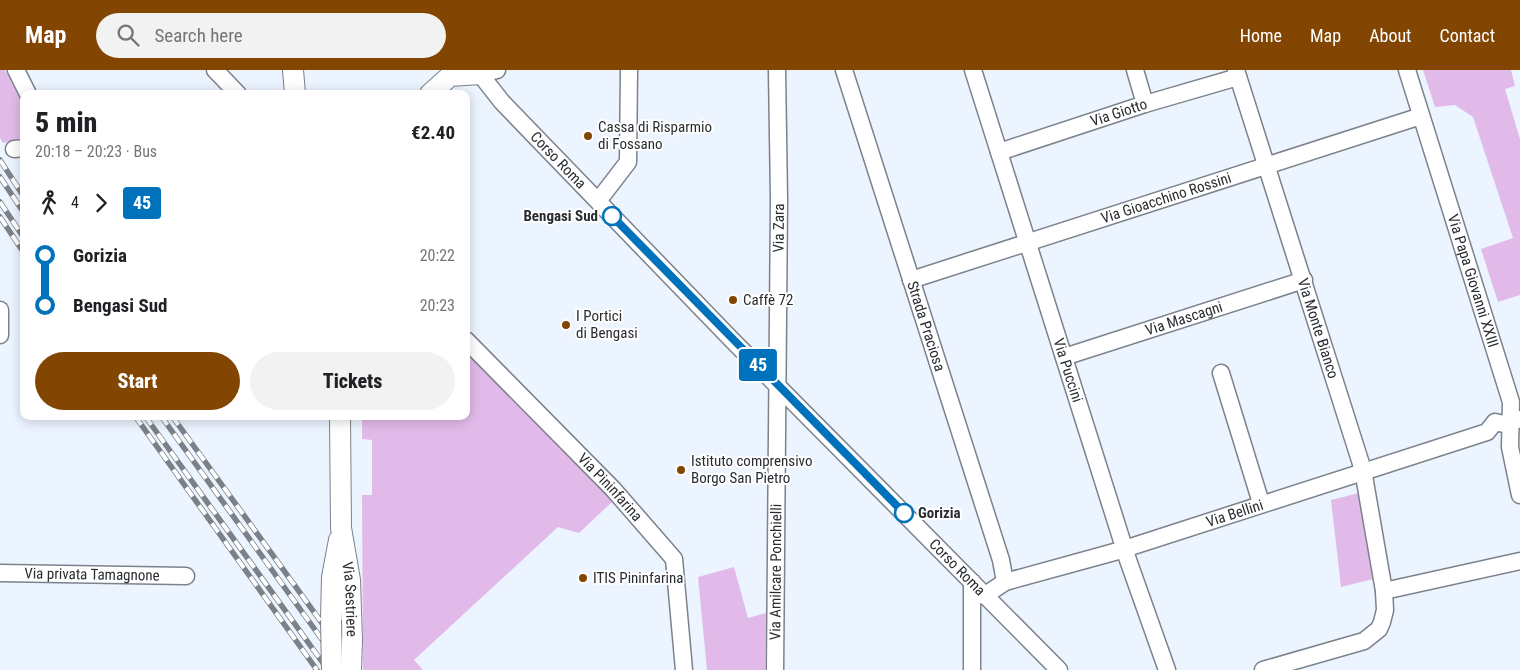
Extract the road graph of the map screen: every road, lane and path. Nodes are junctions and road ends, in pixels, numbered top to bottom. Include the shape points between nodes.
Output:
1 (16, 70) edge
2 (215, 70) edge
3 (293, 70) edge
4 (629, 70) edge
5 (777, 70) edge
6 (844, 70) edge
7 (974, 70) edge
8 (1135, 70) edge
9 (1407, 70) edge
10 (489, 72) edge
11 (1237, 73) edge
12 (26, 90) edge
13 (234, 90) edge
14 (295, 90) edge
15 (434, 90) edge
16 (1145, 104) junction
17 (1421, 116) junction
18 (1000, 152) junction
19 (1268, 166) junction
20 (598, 201) junction
21 (1028, 242) junction
22 (911, 280) junction
23 (1304, 280) junction
24 (0, 310) edge
25 (0, 335) edge
26 (470, 344) edge
27 (1064, 357) junction
28 (1221, 374) dead end
29 (777, 384) junction
30 (340, 420) edge
31 (1511, 422) edge
32 (1363, 470) junction
33 (1520, 495) edge
34 (1261, 503) junction
35 (341, 528) junction
36 (1125, 548) junction
37 (1520, 561) edge
38 (0, 573) edge
39 (186, 576) dead end
40 (972, 582) junction
41 (1005, 582) junction
42 (1384, 591) junction
43 (984, 596) junction
44 (332, 670) edge
45 (351, 670) edge
46 (684, 670) edge
47 (775, 670) edge
48 (972, 670) edge
49 (1059, 670) edge
50 (1168, 670) edge
51 (1263, 670) edge

1 - 12 street
2 - 13 street
3 - 14 main road
4 - 20 street via 628,162
5 - 29 street, Via Zara
6 - 22 street, Strada Praciosa
7 - 18 street, Via Puccini
8 - 16 street
9 - 17 street, Via Papa Giovanni XXIII
10 - 15 main road via 450,76
10 - 20 street, Corso Roma via 502,102
11 - 16 street, Via Giotto
11 - 19 street, Via Monte Bianco
16 - 18 street, Via Giotto
17 - 19 street, Via Gioacchino Rossini
17 - 31 street, Via Papa Giovanni XXIII via 1511,402
18 - 21 street, Via Puccini
19 - 21 street, Via Gioacchino Rossini
19 - 23 street, Via Monte Bianco
20 - 29 street, Corso Roma
21 - 22 street, Via Gioacchino Rossini
21 - 27 street, Via Puccini
22 - 41 street, Strada Praciosa via 1001,560
23 - 27 street, Via Mascagni
23 - 32 street, Via Monte Bianco
24 - 25 street
26 - 46 street, Via Pininfarina via 613,489 674,559
27 - 36 street, Via Puccini
28 - 34 street
29 - 40 street, Corso Roma
29 - 47 street, Via Amilcare Ponchielli
30 - 35 main road, Via Sestriere
31 - 32 street, Via Bellini via 1499,437 1488,432
31 - 33 street, Via Papa Giovanni XXIII via 1510,446
32 - 34 street, Via Bellini
32 - 42 street, Via Monte Bianco
34 - 36 street, Via Bellini
35 - 44 main road, Via Sestriere, bridge via 332,577
35 - 45 main road, Via Sestriere, bridge via 350,580
36 - 41 street, Via Bellini
36 - 50 street, Via Puccini
37 - 42 street
38 - 39 street, Via privata Tamagnone
40 - 43 street, Corso Roma
40 - 48 street
41 - 43 street, Via Bellini
42 - 51 street, Via Monte Bianco via 1382,622 1364,642
43 - 49 street, Corso Roma

